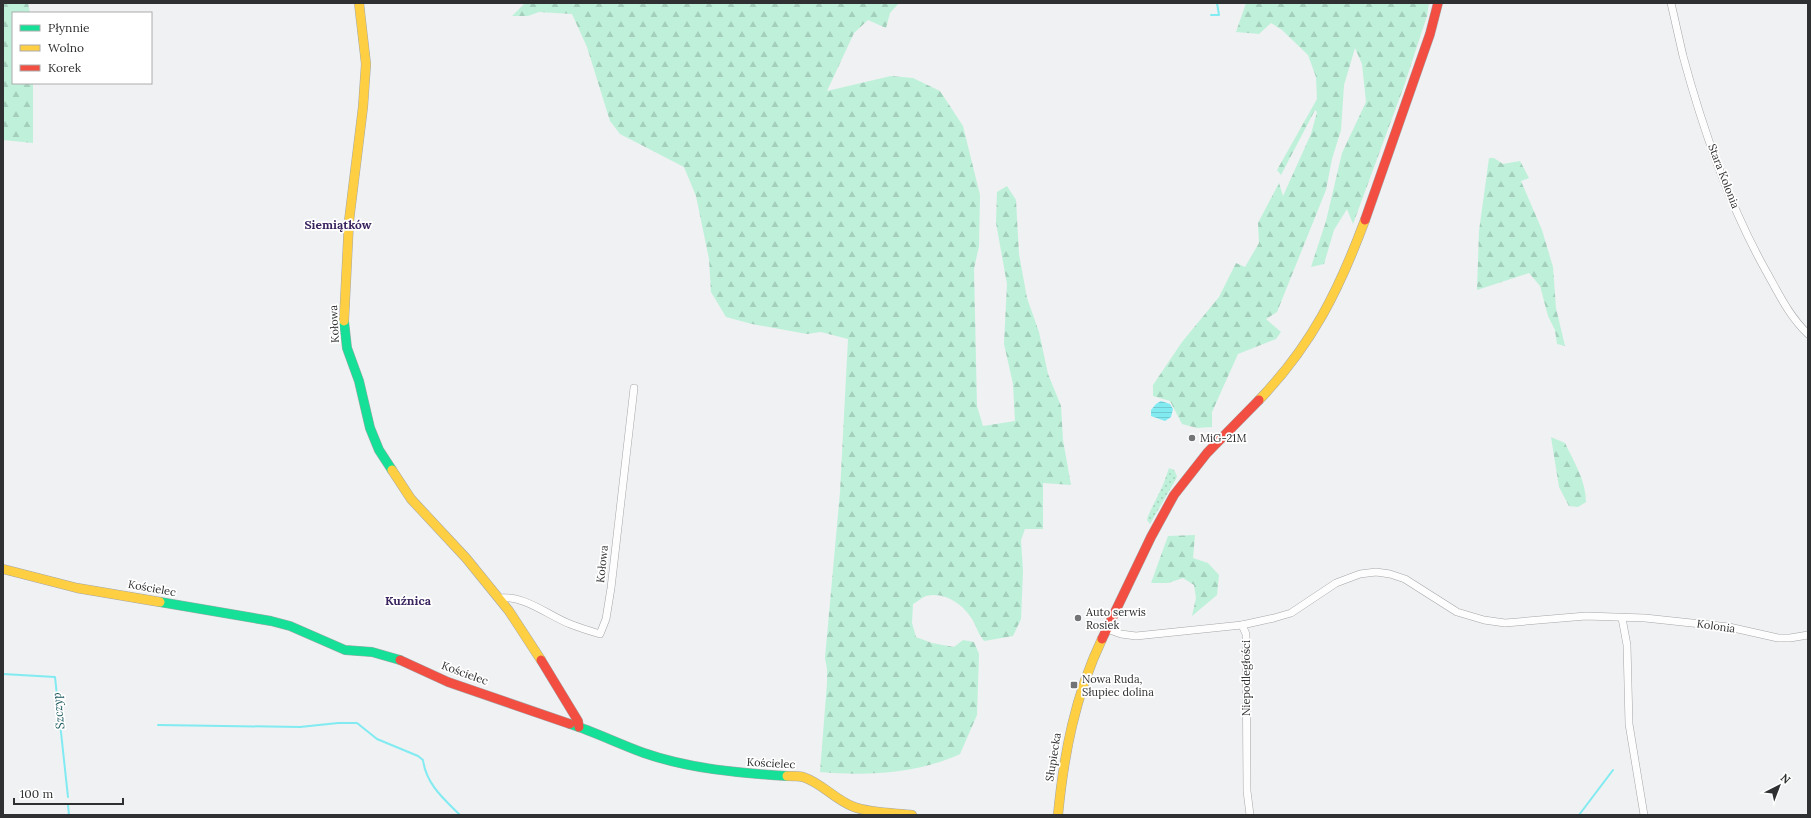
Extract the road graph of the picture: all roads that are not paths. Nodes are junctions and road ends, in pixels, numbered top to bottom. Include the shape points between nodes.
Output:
1 (359, 3) edge
2 (1438, 3) edge
3 (1671, 3) edge
4 (1808, 334) edge
5 (634, 388) dead end
6 (3, 569) edge
7 (499, 598) junction
8 (1622, 618) junction
9 (1540, 620) joint
10 (1242, 625) junction
11 (1108, 629) junction
12 (1808, 635) edge
13 (579, 727) junction
14 (912, 815) edge
15 (1058, 815) edge
16 (1250, 815) edge
17 (1644, 815) edge

1 - 7 street, Kołowa via 366,64 349,221 345,338 373,436 387,464 418,508 466,558
2 - 11 street, Słupiecka via 1364,223 1321,320 1289,368 1207,452 1174,494
3 - 4 street, Stara Kolonia via 1683,57 1723,178 1757,255 1789,313
5 - 7 street, Kołowa via 611,588 606,619 600,634 571,625 519,599
6 - 13 street, Kościelec via 77,588 290,626 344,650 372,652 404,662 448,682
7 - 13 street, Kołowa via 524,632 578,721
8 - 9 street, Kolonia via 1586,616
8 - 12 street, Kolonia via 1729,627 1778,638
8 - 17 street via 1627,645 1630,724
9 - 10 street, Niepodległości via 1505,623 1484,620 1457,612 1405,579 1376,572 1360,574 1336,583 1291,613
10 - 11 street via 1136,636
10 - 16 street, Niepodległości via 1246,634 1246,760
11 - 15 street, Słupiecka via 1090,665 1077,703 1064,758
13 - 14 street, Kościelec via 645,753 704,768 732,773 802,777 854,807

